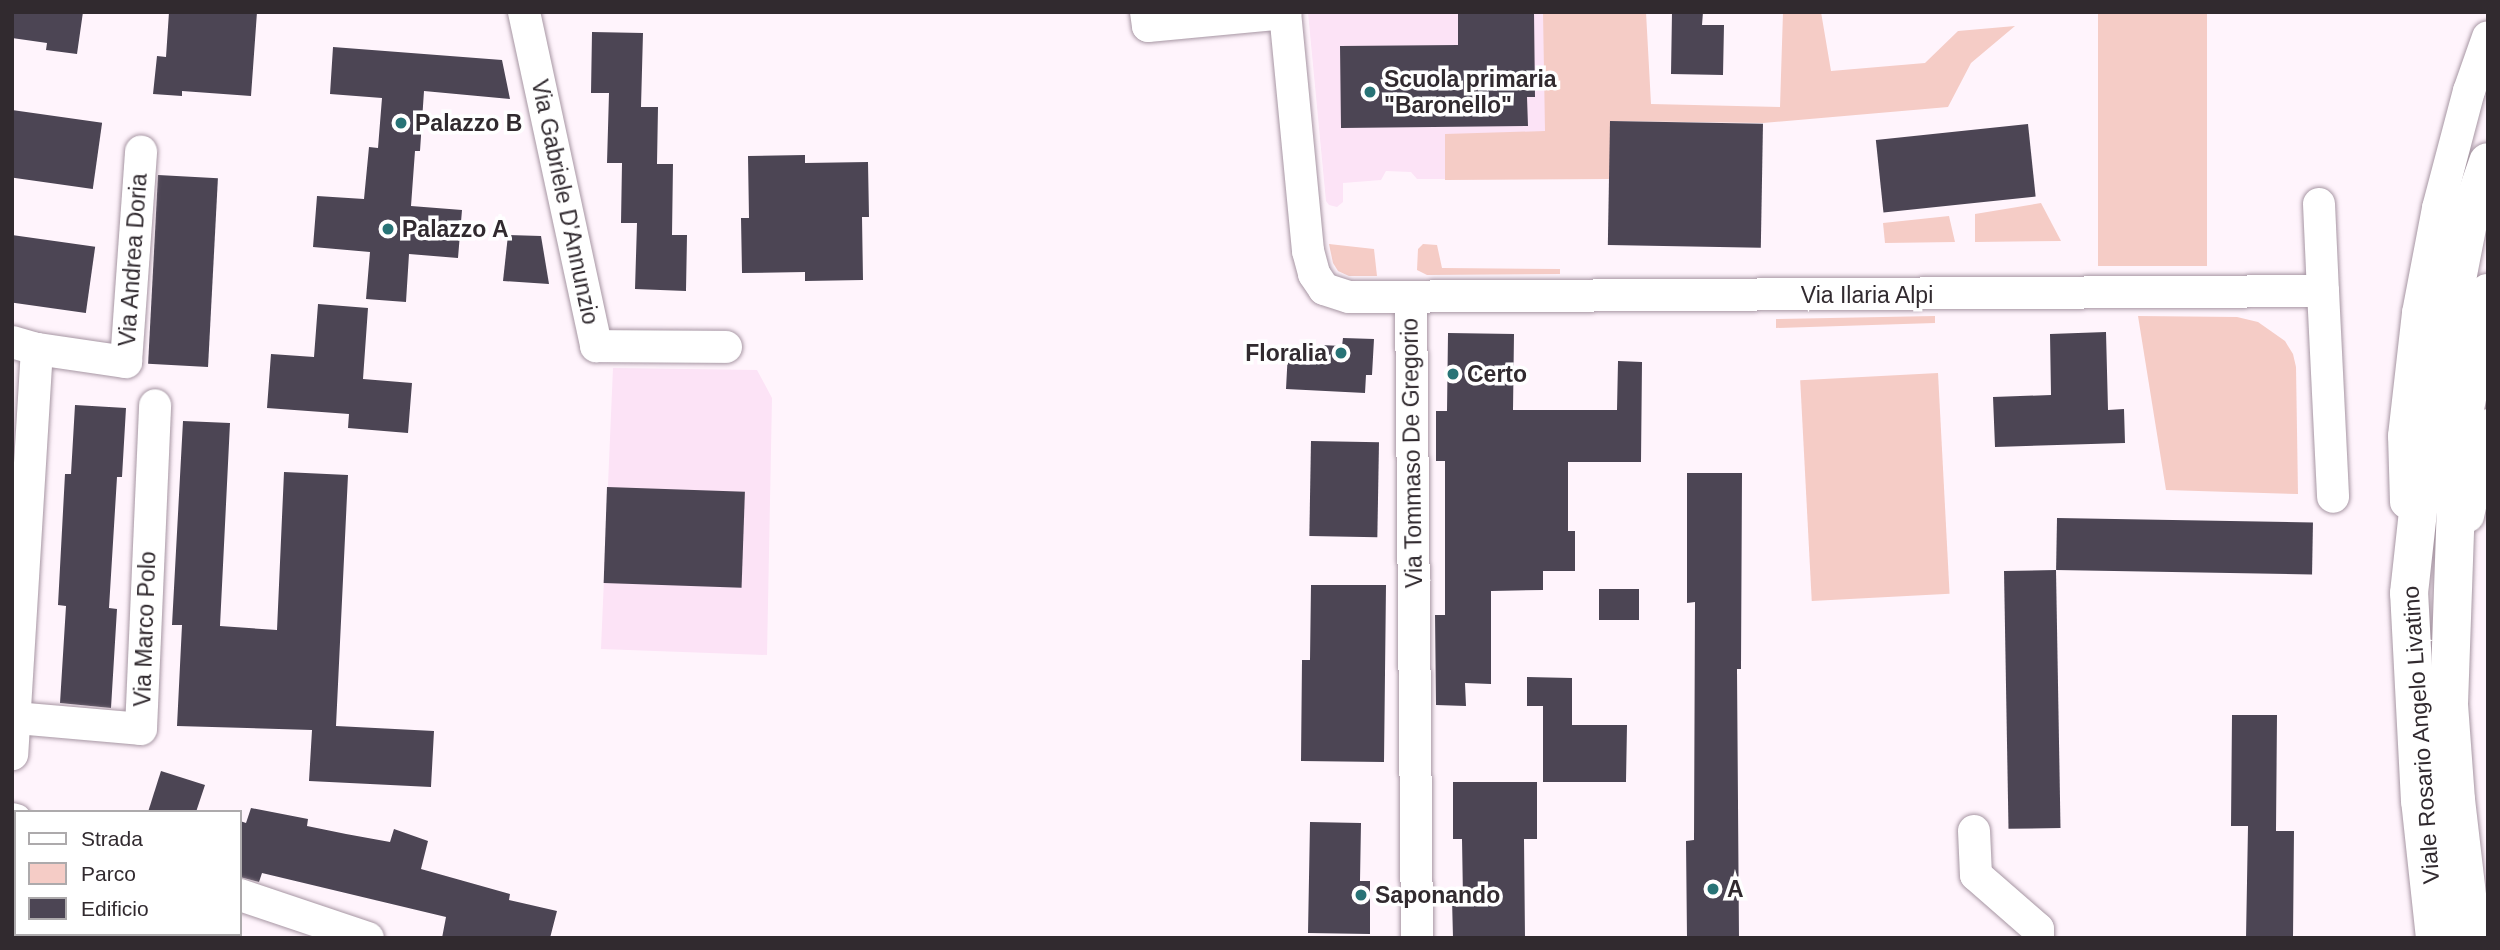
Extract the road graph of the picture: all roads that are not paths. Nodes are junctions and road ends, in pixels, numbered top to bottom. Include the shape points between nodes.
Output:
1 (524, 12) edge
2 (1285, 13) edge
3 (1147, 19) edge
4 (2488, 37) edge
5 (141, 152) dead end
6 (2488, 162) edge
7 (2319, 204) dead end
8 (2323, 292) junction
9 (2488, 293) edge
10 (1411, 297) junction
11 (25, 346) edge
12 (726, 347) dead end
13 (155, 405) dead end
14 (2488, 425) edge
15 (2333, 497) dead end
16 (2409, 593) junction
17 (2452, 593) junction
18 (16, 718) junction
19 (12, 754) edge
20 (1974, 831) dead end
21 (242, 896) edge
22 (368, 938) edge
23 (1417, 938) edge
24 (2038, 938) edge
25 (2435, 938) edge
26 (2472, 938) edge

1 - 12 street, Via Gabriele D'Annunzio via 596,346
2 - 3 street
2 - 10 street, Via Tommaso De Gregorio via 1305,229 1314,274 1324,289 1349,297
4 - 16 street via 2438,208 2418,313 2404,436
5 - 11 street, Via Andrea Doria via 126,362
6 - 16 main road, Viale Rosario Angelo Livatino via 2469,217 2428,425
7 - 8 street
8 - 10 street, Via Ilaria Alpi
8 - 15 street
9 - 17 main road, Viale Rosario Angelo Livatino via 2459,444
10 - 23 street, Via Tommaso De Gregorio
11 - 18 street, Via Andrea Doria
13 - 18 street, Via Marco Polo via 141,729
14 - 17 street
16 - 25 main road, Viale Rosario Angelo Livatino via 2420,801
17 - 26 main road, Viale Rosario Angelo Livatino via 2449,704
18 - 19 street, Via Andrea Doria
20 - 24 street via 1976,875 2038,929
21 - 22 street

